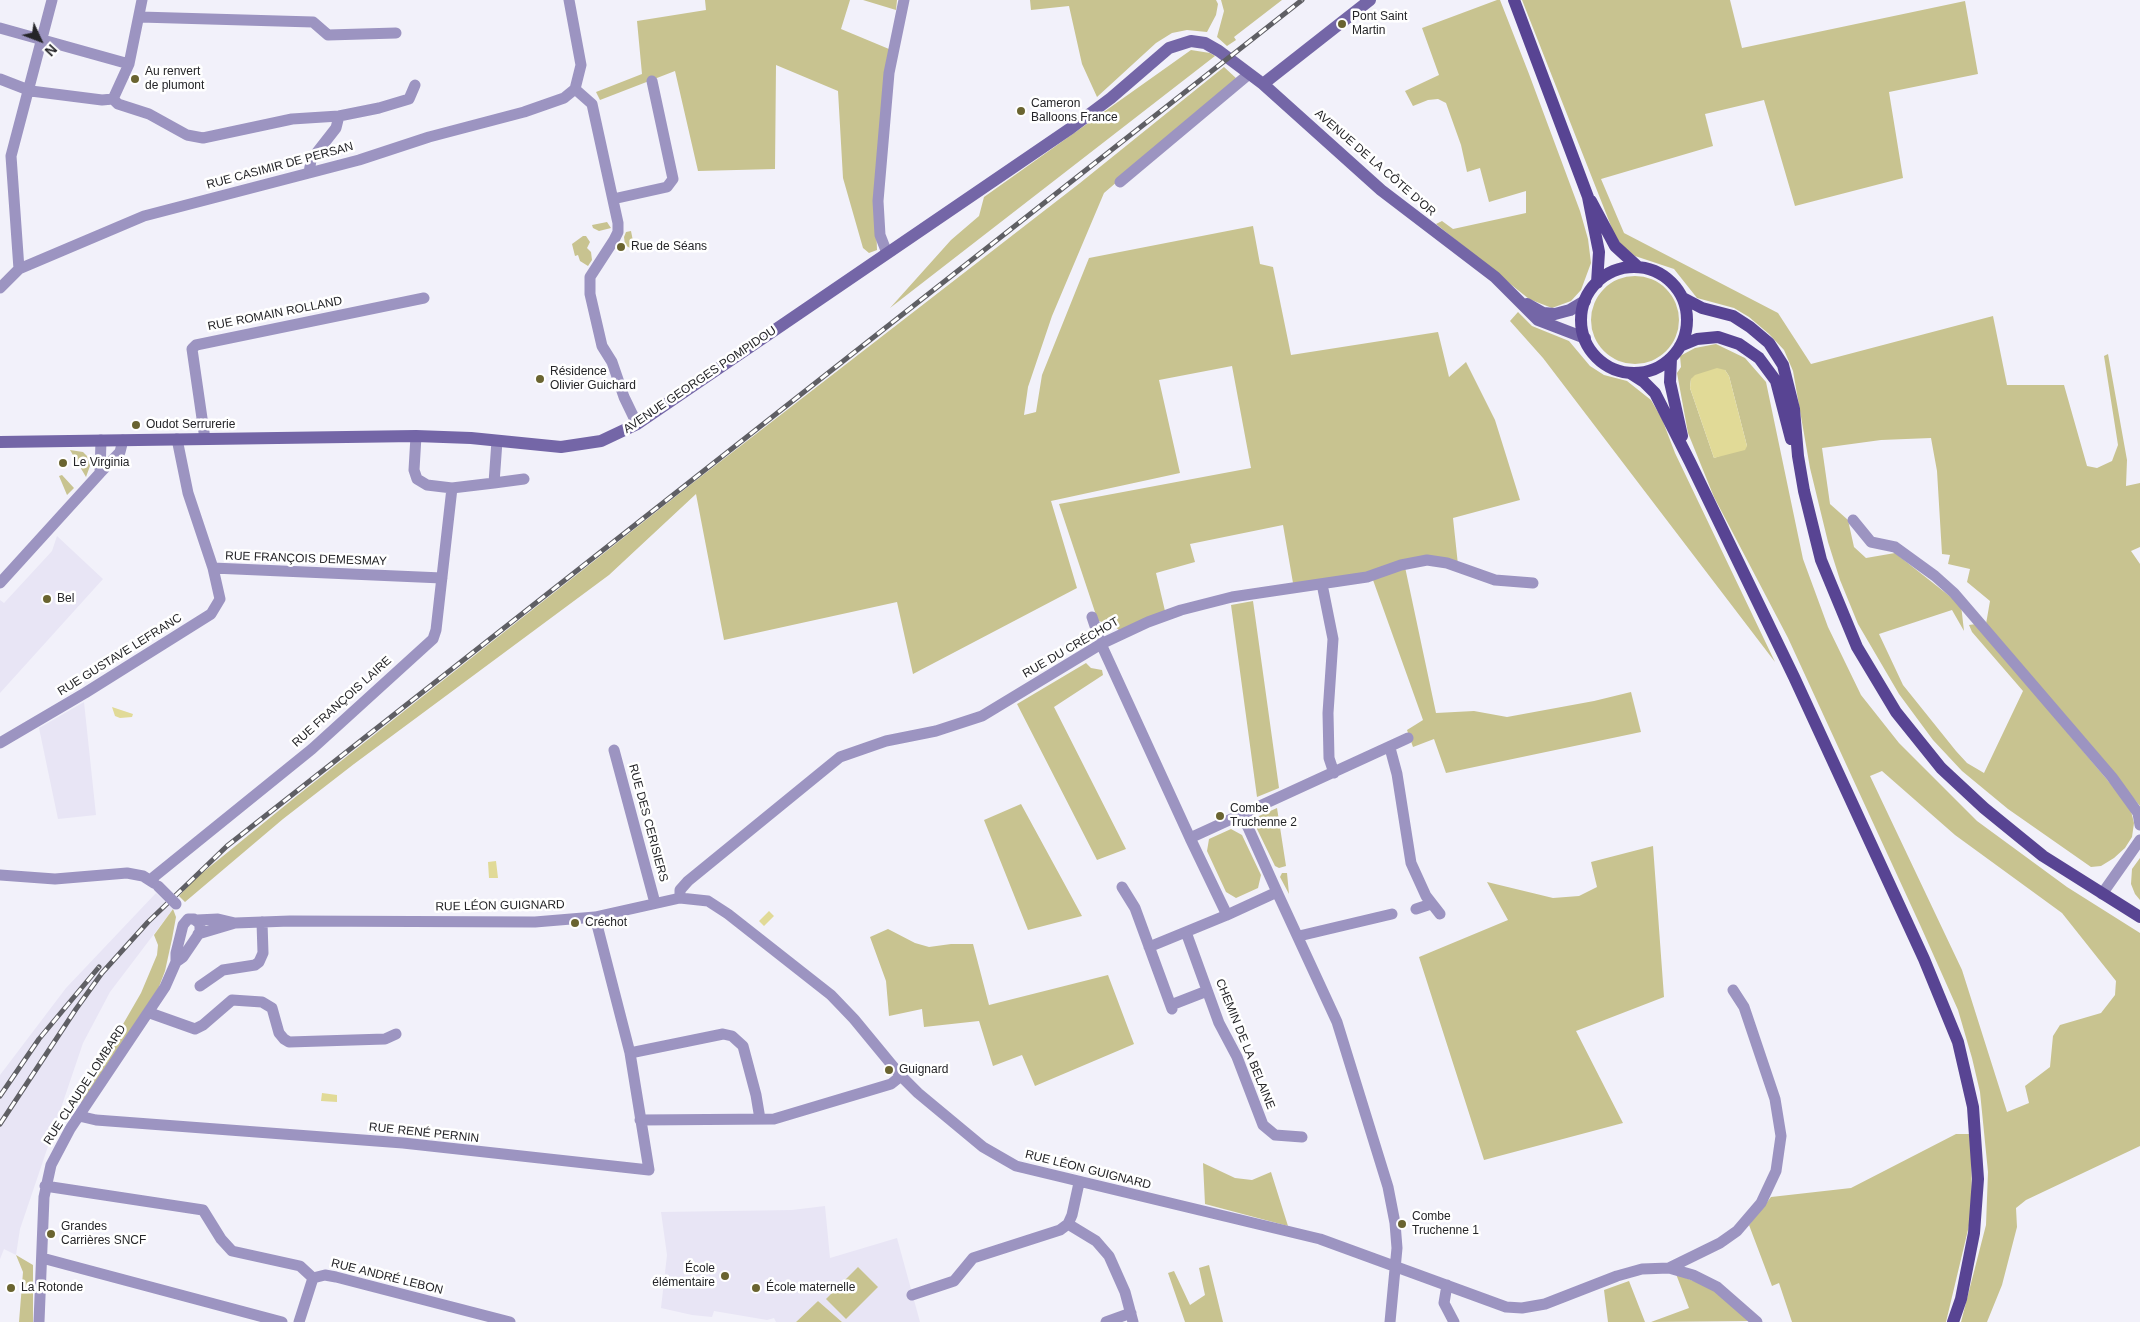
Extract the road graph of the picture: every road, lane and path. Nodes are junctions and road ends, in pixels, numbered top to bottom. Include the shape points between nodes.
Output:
1 (52, 0) edge
2 (142, 0) edge
3 (569, 0) edge
4 (904, 0) edge
5 (1370, 0) edge
6 (1514, 0) edge
7 (140, 17) junction
8 (0, 28) edge
9 (396, 32) dead end
10 (40, 40) junction
11 (1218, 51) joint
12 (129, 64) junction
13 (1249, 74) junction
14 (0, 79) edge
15 (652, 81) dead end
16 (1263, 84) junction
17 (415, 85) dead end
18 (575, 89) junction
19 (27, 90) junction
20 (113, 98) junction
21 (339, 116) junction
22 (309, 173) junction
23 (1120, 182) dead end
24 (1588, 197) junction
25 (613, 199) junction
26 (887, 253) junction
27 (1638, 268) junction
28 (19, 269) junction
29 (1597, 283) junction
30 (0, 288) edge
31 (1514, 296) junction
32 (424, 298) dead end
33 (1682, 298) junction
34 (1585, 301) junction
35 (1585, 338) junction
36 (1680, 346) junction
37 (1671, 358) junction
38 (1630, 373) junction
39 (637, 424) junction
40 (416, 436) junction
41 (178, 439) junction
42 (205, 439) junction
43 (101, 440) junction
44 (123, 440) junction
45 (497, 441) junction
46 (0, 442) edge
47 (1798, 456) junction
48 (1690, 462) junction
49 (100, 473) junction
50 (524, 479) dead end
51 (494, 483) junction
52 (452, 488) junction
53 (1853, 520) dead end
54 (213, 568) junction
55 (442, 578) junction
56 (0, 584) edge
57 (1322, 584) junction
58 (1533, 584) dead end
59 (1092, 617) dead end
60 (1101, 644) junction
61 (1408, 738) dead end
62 (0, 743) edge
63 (1390, 748) junction
64 (614, 750) dead end
65 (1334, 773) junction
66 (1242, 814) junction
67 (2140, 825) edge
68 (1190, 838) junction
69 (2140, 840) edge
70 (0, 875) edge
71 (154, 883) junction
72 (1122, 887) dead end
73 (1277, 892) junction
74 (2102, 894) junction
75 (680, 898) junction
76 (655, 904) junction
77 (1431, 904) junction
78 (1416, 909) dead end
79 (1392, 914) dead end
80 (1440, 914) dead end
81 (1227, 915) junction
82 (595, 916) junction
83 (2140, 917) edge
84 (189, 922) junction
85 (262, 922) junction
86 (235, 923) junction
87 (1186, 932) junction
88 (197, 935) junction
89 (1299, 936) junction
90 (1149, 947) junction
91 (176, 962) junction
92 (200, 986) dead end
93 (1733, 990) dead end
94 (1207, 991) junction
95 (150, 1013) junction
96 (396, 1034) dead end
97 (630, 1053) junction
98 (901, 1076) junction
99 (79, 1116) junction
100 (760, 1119) junction
101 (640, 1120) junction
102 (1302, 1137) dead end
103 (1079, 1183) junction
104 (45, 1186) junction
105 (1068, 1224) junction
106 (42, 1258) junction
107 (1395, 1265) junction
108 (1669, 1268) junction
109 (313, 1278) junction
110 (1448, 1285) junction
111 (912, 1295) dead end
112 (1132, 1317) edge
113 (250, 1318) edge
114 (39, 1322) edge
115 (282, 1322) edge
116 (299, 1322) edge
117 (510, 1322) edge
118 (1106, 1322) edge
119 (1390, 1322) edge
120 (1454, 1322) edge
121 (1757, 1322) edge
122 (1953, 1322) edge

1 - 10 street
2 - 7 street
3 - 18 street via 581,57
4 - 26 street via 889,73 878,201 880,235
5 - 16 main road
6 - 24 main road
7 - 9 street via 313,22 328,35
7 - 12 street
8 - 10 street
10 - 12 street
10 - 19 street
11 - 13 main road, AVENUE DE LA CÔTE D'OR
11 - 26 main road, AVENUE GEORGES POMPIDOU via 1191,41 1169,48 1086,118
12 - 20 street
13 - 16 main road, AVENUE DE LA CÔTE D'OR
13 - 23 street
14 - 19 street
15 - 25 street via 673,179 667,187
16 - 31 main road, AVENUE DE LA CÔTE D'OR via 1384,192 1495,277
17 - 21 street via 409,99
18 - 22 street, RUE CASIMIR DE PERSAN via 564,98 546,105
18 - 25 street via 592,104
19 - 20 street via 102,100
19 - 28 street via 11,156
20 - 21 street via 118,104 149,114 194,137 216,136 292,118
21 - 22 street via 336,128 311,160
22 - 28 street, RUE CASIMIR DE PERSAN via 160,210
24 - 27 main road via 1615,246
24 - 29 main road via 1599,252
25 - 39 street via 618,232 592,273 589,288 602,346 612,362
26 - 39 main road, AVENUE GEORGES POMPIDOU
27 - 29 main road via 1620,269
27 - 33 main road via 1649,269 1664,277 1677,288
28 - 30 street, RUE CASIMIR DE PERSAN
29 - 34 main road
31 - 34 main road, AVENUE DE LA CÔTE D'OR via 1548,314 1563,313
31 - 35 main road, AVENUE DE LA CÔTE D'OR via 1538,320
32 - 42 street, RUE ROMAIN ROLLAND via 196,344 192,349
33 - 36 main road via 1687,319 1686,333
33 - 47 main road via 1702,308 1733,316 1769,343 1783,365 1790,386
34 - 35 main road via 1582,323
35 - 38 main road via 1599,359 1613,369
36 - 37 main road
36 - 47 main road via 1697,339 1718,337 1739,344 1759,358 1776,381
37 - 38 main road via 1652,370
37 - 48 main road via 1670,382
38 - 48 main road via 1655,393
39 - 45 main road, AVENUE GEORGES POMPIDOU via 609,438 573,446 547,447
40 - 42 main road, AVENUE GEORGES POMPIDOU
40 - 45 main road, AVENUE GEORGES POMPIDOU
40 - 52 street via 414,470 417,479 426,484
41 - 42 main road, AVENUE GEORGES POMPIDOU
41 - 44 main road, AVENUE GEORGES POMPIDOU
41 - 54 street, RUE FRANÇOIS DEMESMAY via 188,493
43 - 44 main road, AVENUE GEORGES POMPIDOU
43 - 46 main road, AVENUE GEORGES POMPIDOU
43 - 49 street
44 - 49 street via 120,452
45 - 51 street
47 - 74 main road via 1812,527 1831,587 1858,647 1896,712 1941,768 1984,808 2043,856
48 - 122 main road via 1794,677 1920,950 1958,1042 1973,1107 1978,1179 1973,1242
49 - 56 street
50 - 51 street
51 - 52 street
52 - 55 street, RUE FRANÇOIS LAIRE
53 - 67 street via 1871,542 1895,547 1959,598 2112,777 2138,813
54 - 55 street, RUE FRANÇOIS DEMESMAY
54 - 62 street, RUE GUSTAVE LEFRANC via 220,599 211,614
55 - 71 street, RUE FRANÇOIS LAIRE via 433,639 312,749
57 - 58 street, RUE DU CRÉCHOT via 1367,577 1427,560 1447,563 1495,580
57 - 60 street, RUE DU CRÉCHOT via 1232,597 1181,610
57 - 65 street via 1333,640 1328,714 1329,758
59 - 60 street
60 - 68 street
60 - 75 street, RUE DU CRÉCHOT via 982,716 936,731 886,741 834,761 688,881 680,890
61 - 63 street
63 - 65 street
63 - 77 street via 1407,851
64 - 76 street, RUE DES CERISIERS
65 - 66 street
66 - 68 street
66 - 73 street
68 - 81 street
69 - 74 street
70 - 71 street via 55,879 127,873
71 - 84 street, bridge
72 - 90 street via 1135,908
73 - 81 street
73 - 89 street
74 - 83 main road
75 - 76 street, RUE LÉON GUIGNARD
75 - 98 street, RUE LÉON GUIGNARD via 702,900 718,907 831,995
76 - 82 street, RUE LÉON GUIGNARD
77 - 78 street
77 - 80 street
79 - 89 street
81 - 87 street
82 - 85 street, RUE LÉON GUIGNARD via 536,922
82 - 97 street, RUE RENÉ PERNIN
84 - 86 street, RUE LÉON GUIGNARD via 218,919
84 - 88 street via 201,926
84 - 91 street, RUE CLAUDE LOMBARD via 176,953
85 - 86 street, RUE LÉON GUIGNARD
85 - 92 street via 263,953 259,962 223,970
86 - 88 street, RUE LÉON GUIGNARD
87 - 90 street
87 - 94 street, CHEMIN DE LA BELAINE
88 - 91 street, RUE CLAUDE LOMBARD
89 - 107 street via 1337,1022 1388,1187 1397,1237
90 - 94 street via 1171,1007
91 - 95 street, RUE CLAUDE LOMBARD
93 - 108 street via 1746,1013 1774,1099 1780,1136 1776,1171 1761,1203 1737,1231
94 - 102 street, CHEMIN DE LA BELAINE via 1263,1125 1275,1135
95 - 96 street via 195,1029 229,1001 253,1002 272,1008 279,1033 289,1042 385,1039
95 - 99 street, RUE CLAUDE LOMBARD
97 - 100 street via 723,1034 732,1036 743,1046
97 - 101 street, RUE RENÉ PERNIN
98 - 100 street via 891,1084 774,1119
98 - 103 street, RUE LÉON GUIGNARD via 955,1125 1000,1158 1028,1170
99 - 101 street, RUE RENÉ PERNIN via 96,1120 403,1143 649,1170
99 - 104 street, RUE CLAUDE LOMBARD via 56,1153
100 - 101 street
103 - 105 street
103 - 107 street, RUE LÉON GUIGNARD via 1320,1239
104 - 106 street, RUE CLAUDE LOMBARD
104 - 109 street, RUE ANDRÉ LEBON via 203,1210 232,1251 300,1266
105 - 111 street via 1060,1230 973,1258 954,1281
105 - 112 street via 1096,1242 1109,1256
106 - 113 street
106 - 114 street, RUE CLAUDE LOMBARD
107 - 110 street, RUE LÉON GUIGNARD
107 - 119 street
108 - 110 street, RUE LÉON GUIGNARD via 1642,1269 1556,1301 1522,1308 1498,1304
108 - 121 street, RUE LÉON GUIGNARD via 1717,1287
109 - 116 street
109 - 117 street, RUE ANDRÉ LEBON via 336,1277
110 - 120 street via 1444,1303
112 - 118 street
113 - 115 street

